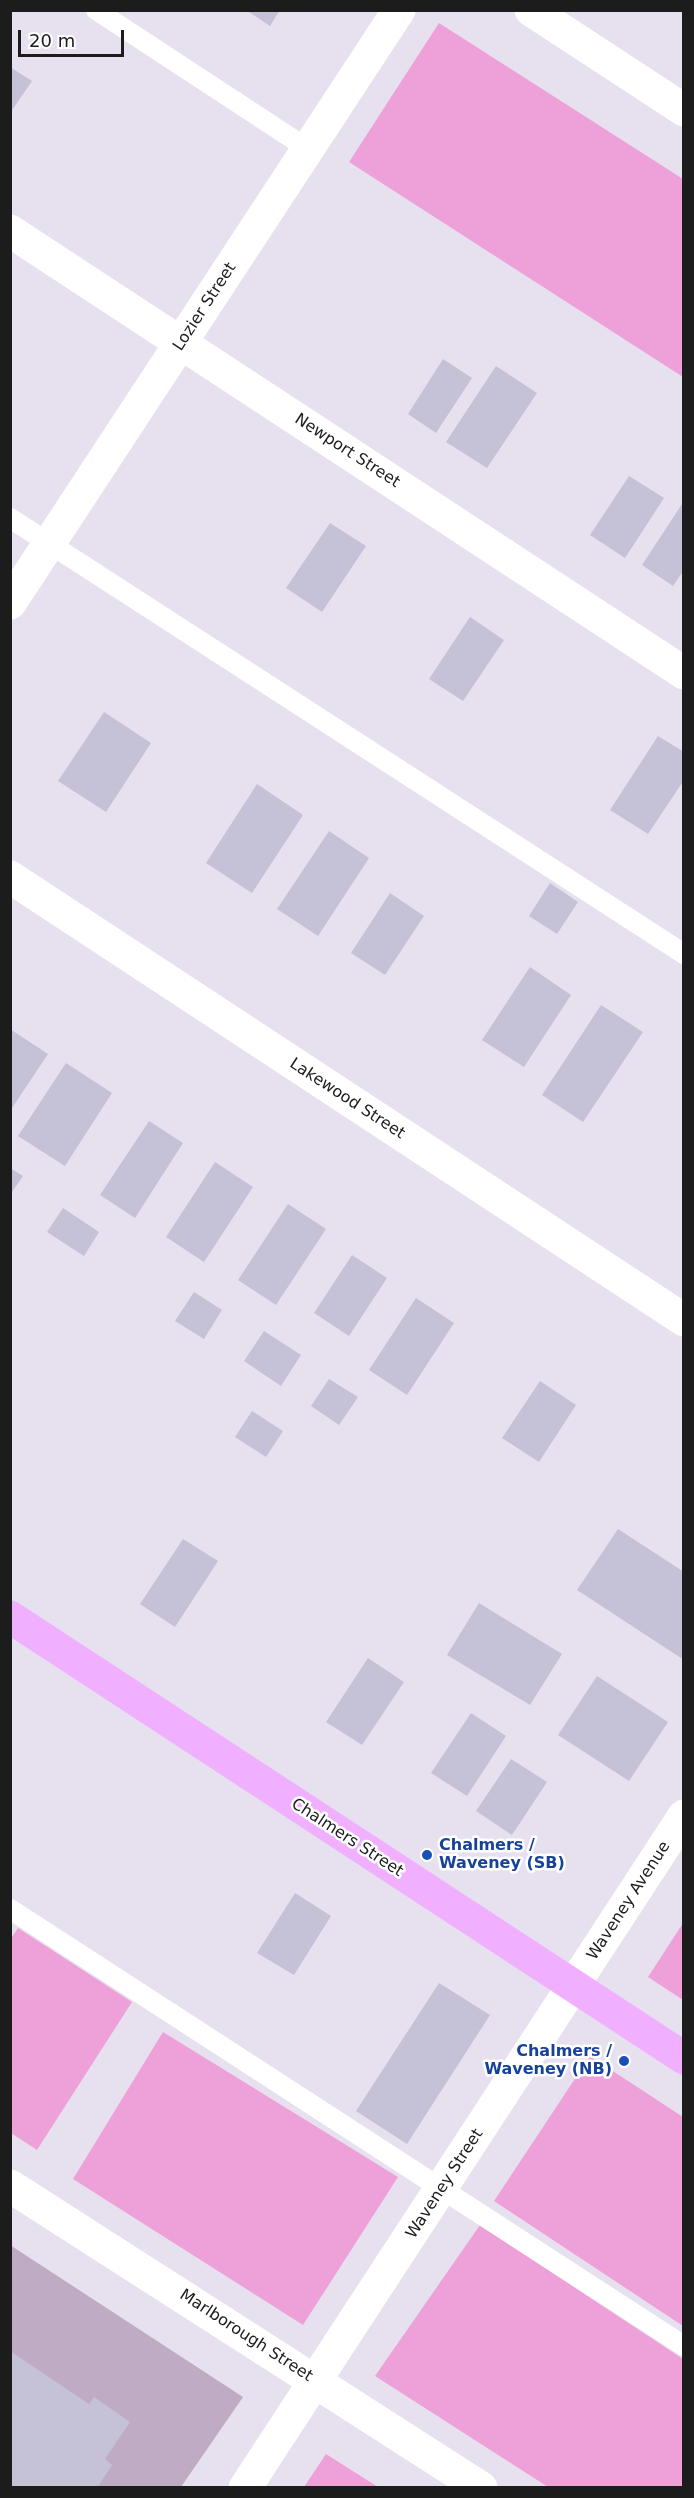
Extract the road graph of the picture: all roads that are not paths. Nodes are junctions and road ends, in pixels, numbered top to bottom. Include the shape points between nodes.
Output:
1 (96, 10) edge
2 (399, 10) edge
3 (531, 10) edge
4 (684, 110) edge
5 (308, 149) junction
6 (10, 231) edge
7 (182, 342) junction
8 (10, 518) edge
9 (50, 544) junction
10 (10, 603) edge
11 (684, 673) edge
12 (10, 877) edge
13 (684, 954) edge
14 (684, 1320) edge
15 (10, 1617) edge
16 (684, 1816) edge
17 (10, 1909) edge
18 (574, 1986) junction
19 (684, 2058) edge
20 (10, 2186) edge
21 (442, 2188) junction
22 (684, 2346) edge
23 (316, 2381) junction
24 (245, 2487) edge
25 (481, 2487) edge

1 - 5 lane
2 - 5 street, Lozier Street
3 - 4 street
5 - 7 street, Lozier Street
6 - 7 street, Newport Street
7 - 9 street, Lozier Street
7 - 11 street, Newport Street
8 - 9 lane
9 - 10 street, Lozier Street
9 - 13 lane
12 - 14 street, Lakewood Street
15 - 18 street, Chalmers Street
16 - 18 street, Waveney Avenue
17 - 21 lane
18 - 19 street, Chalmers Street
18 - 21 street, Waveney Street
20 - 23 street, Marlborough Street
21 - 22 lane
21 - 23 street, Waveney Street
23 - 24 street
23 - 25 street, Marlborough Street

